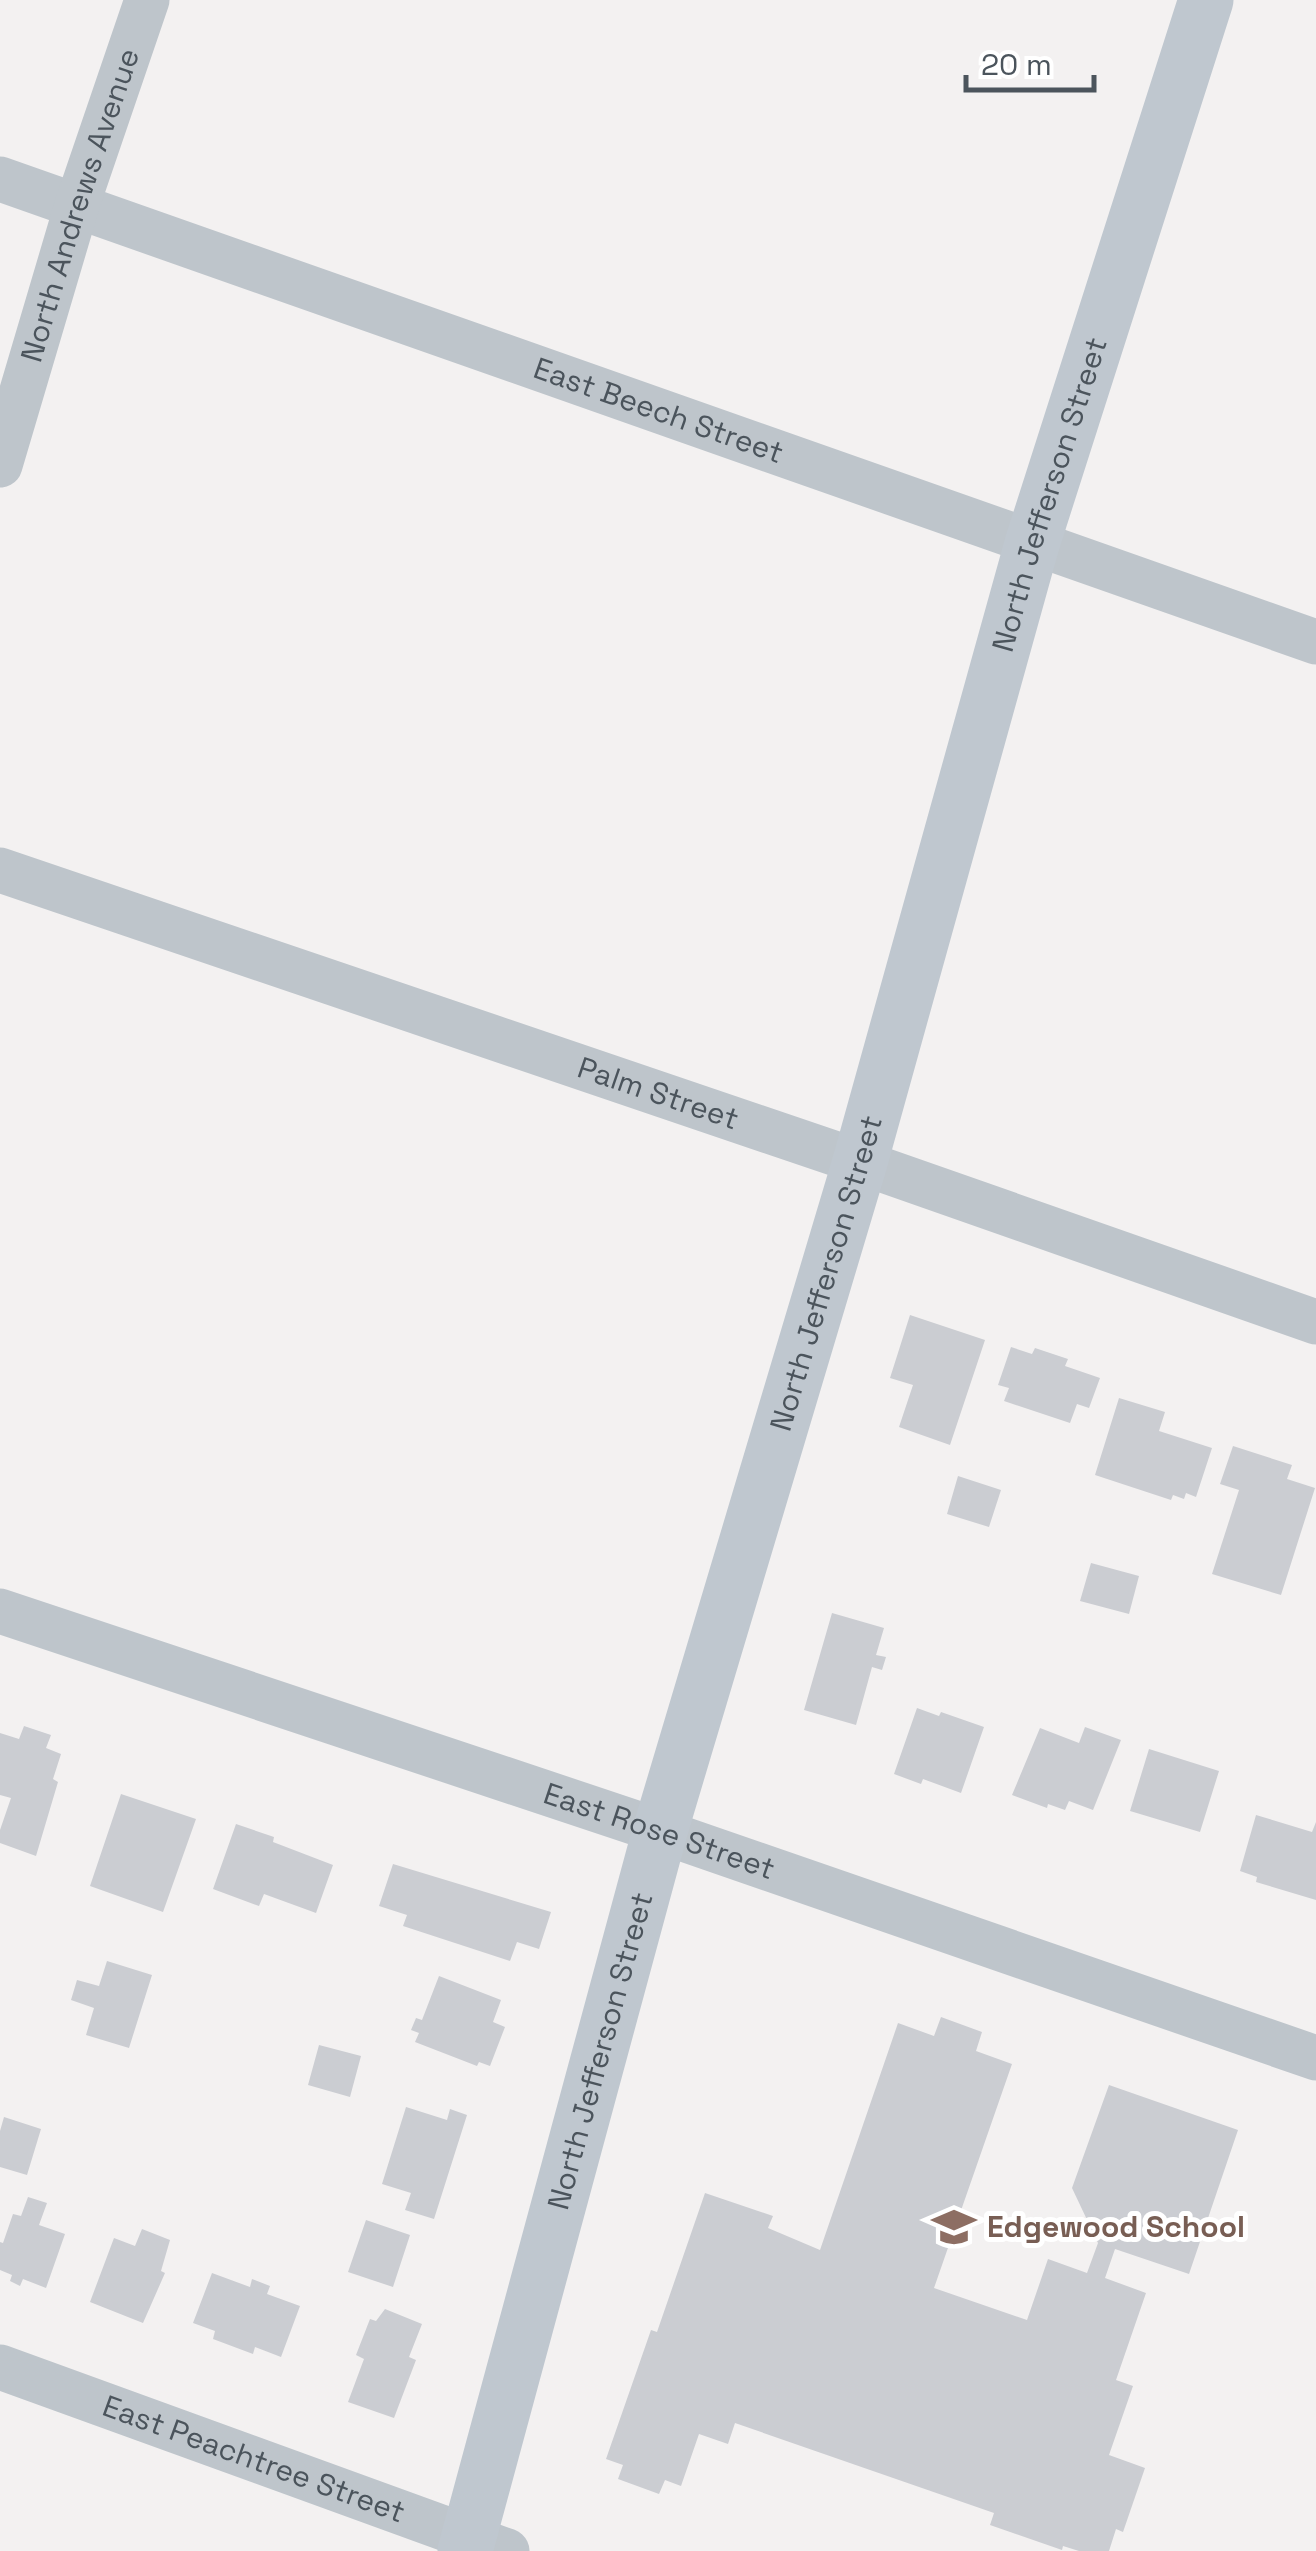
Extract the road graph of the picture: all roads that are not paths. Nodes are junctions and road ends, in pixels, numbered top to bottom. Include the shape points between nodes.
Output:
1 (147, 0) edge
2 (1206, 0) edge
3 (0, 179) edge
4 (77, 205) junction
5 (0, 465) edge
6 (1032, 544) junction
7 (1316, 642) edge
8 (0, 870) edge
9 (860, 1162) junction
10 (1316, 1322) edge
11 (0, 1610) edge
12 (660, 1831) junction
13 (1316, 2058) edge
14 (0, 2367) edge
15 (481, 2546) edge

1 - 4 street, North Andrews Avenue
2 - 6 street, North Jefferson Street
3 - 4 street, East Beech Street
4 - 5 street, North Andrews Avenue
4 - 6 street, East Beech Street
6 - 7 street, East Beech Street
6 - 9 street, North Jefferson Street
8 - 9 street, Palm Street
9 - 10 street, Palm Street
9 - 12 street, North Jefferson Street
11 - 12 street, East Rose Street
12 - 13 street, East Rose Street
12 - 15 street, North Jefferson Street
14 - 15 street, East Peachtree Street

